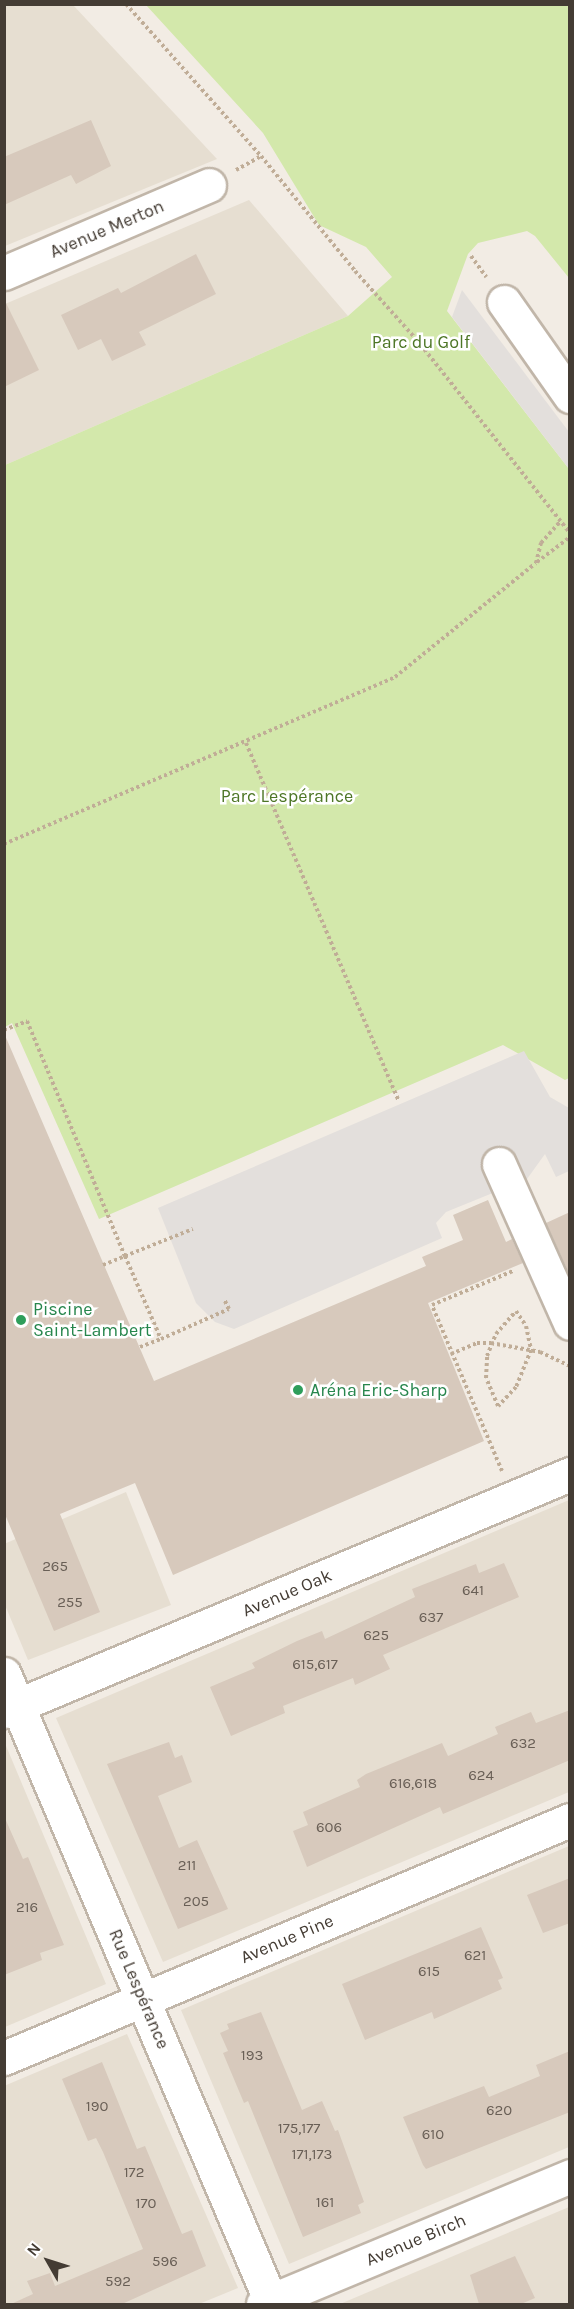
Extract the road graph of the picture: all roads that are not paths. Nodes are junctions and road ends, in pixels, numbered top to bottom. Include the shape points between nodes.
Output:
1 (209, 185) dead end
2 (4, 273) edge
3 (504, 303) dead end
4 (570, 396) edge
5 (499, 1164) dead end
6 (570, 1323) edge
7 (570, 1474) edge
8 (4, 1674) edge
9 (11, 1708) edge
10 (570, 1820) edge
11 (144, 1999) junction
12 (4, 2058) edge
13 (570, 2176) edge
14 (268, 2304) edge

1 - 2 street, Avenue Merton
3 - 4 street
5 - 6 street
7 - 9 street, Avenue Oak
8 - 9 street, Rue Lespérance
9 - 11 street, Rue Lespérance
10 - 11 street, Avenue Pine
11 - 12 street, Avenue Pine
11 - 14 street, Rue Lespérance
13 - 14 street, Avenue Birch

